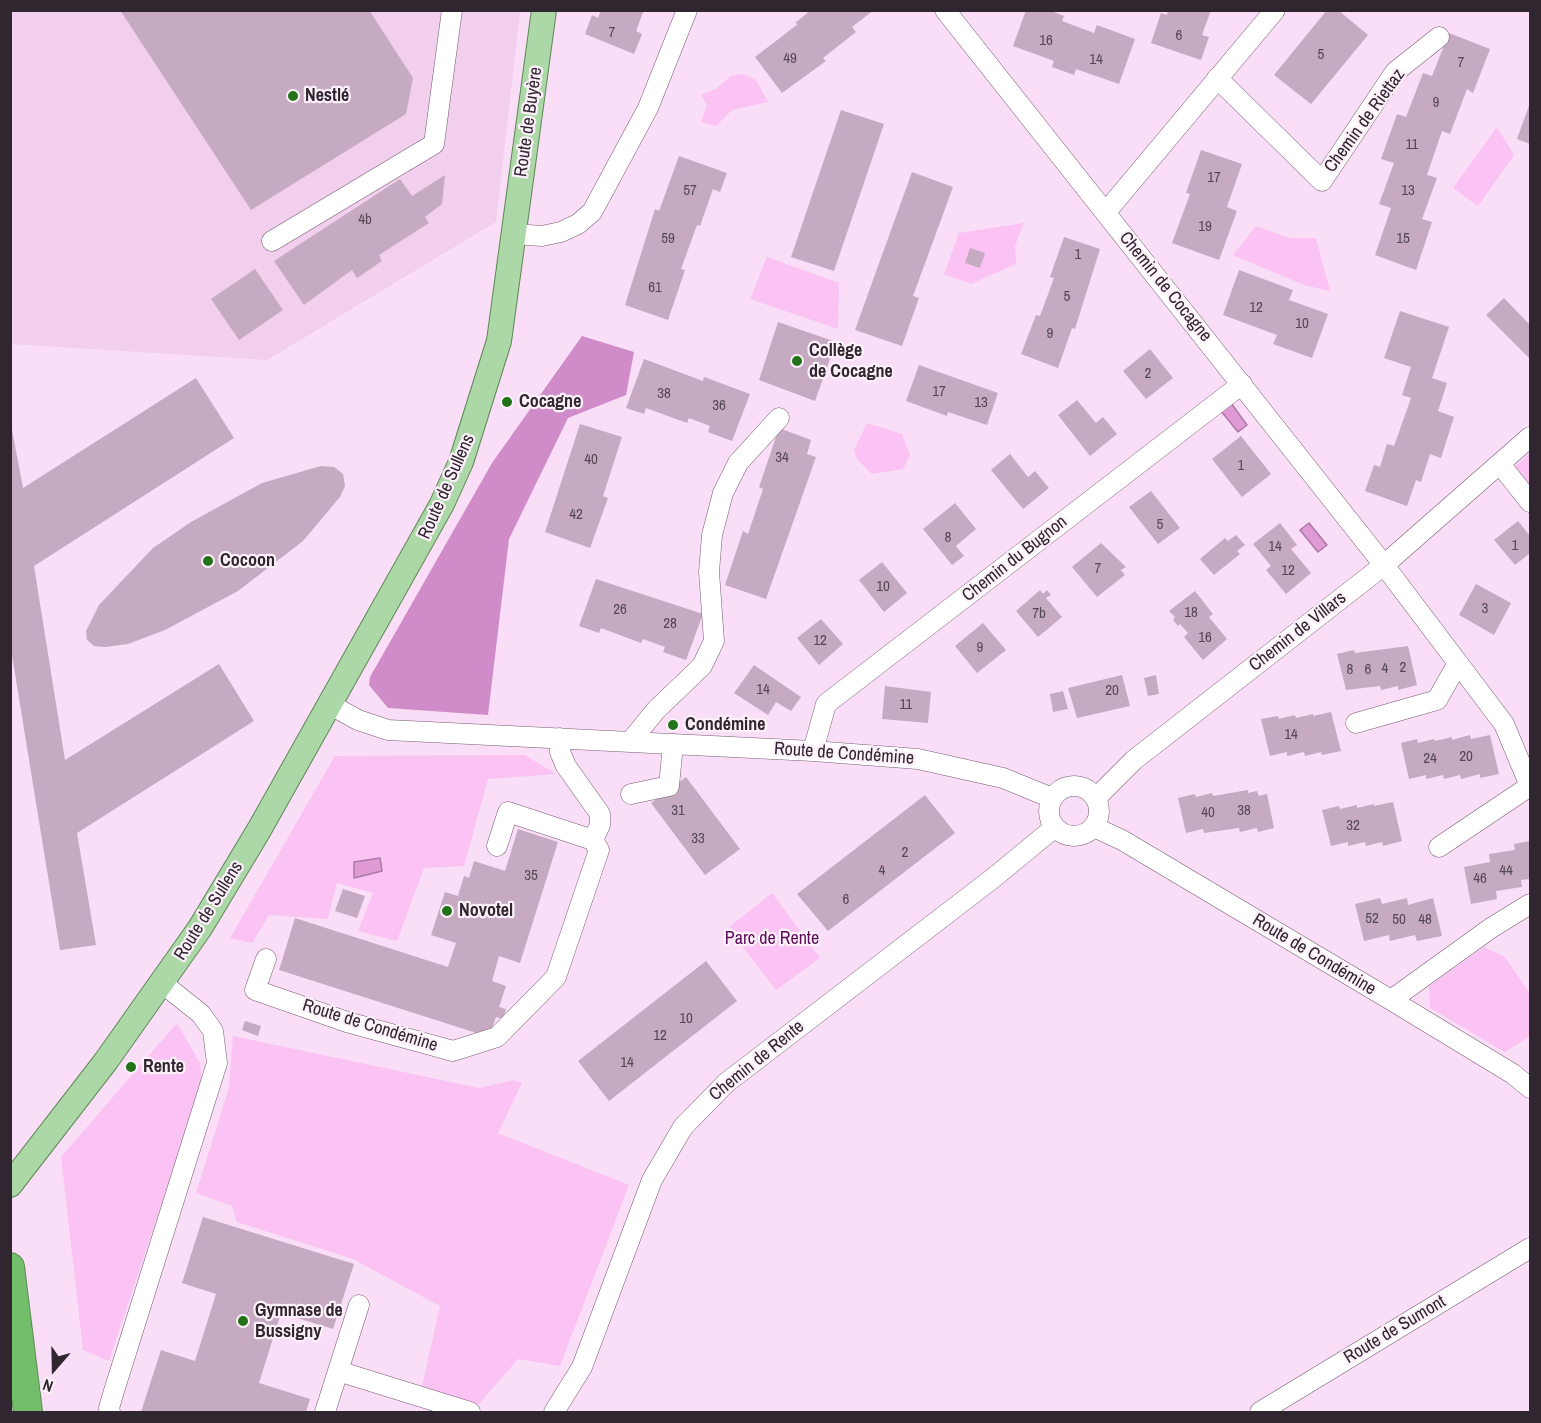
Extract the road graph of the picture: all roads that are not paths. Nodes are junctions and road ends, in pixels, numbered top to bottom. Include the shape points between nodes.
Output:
1 (452, 10) edge
2 (544, 10) edge
3 (687, 10) edge
4 (945, 10) edge
5 (1275, 10) edge
6 (1438, 37) dead end
7 (1217, 78) junction
8 (1106, 212) junction
9 (514, 234) junction
10 (272, 241) dead end
11 (1242, 384) junction
12 (779, 418) dead end
13 (1530, 437) edge
14 (1500, 464) junction
15 (1530, 502) edge
16 (1384, 565) junction
17 (1458, 663) junction
18 (329, 704) junction
19 (1356, 723) dead end
20 (560, 738) junction
21 (630, 742) junction
22 (673, 744) junction
23 (813, 751) junction
24 (1530, 786) edge
25 (631, 794) dead end
26 (1052, 798) junction
27 (1095, 798) junction
28 (1094, 827) junction
29 (1054, 828) junction
30 (594, 840) junction
31 (497, 846) dead end
32 (1439, 847) dead end
33 (1530, 904) edge
34 (266, 959) dead end
35 (162, 983) junction
36 (1391, 1000) junction
37 (1530, 1088) edge
38 (10, 1185) edge
39 (1530, 1248) edge
40 (10, 1267) edge
41 (359, 1305) dead end
42 (338, 1371) junction
43 (27, 1413) edge
44 (110, 1413) edge
45 (325, 1413) edge
46 (470, 1413) edge
47 (554, 1413) edge
48 (1260, 1413) edge

1 - 10 street via 434,144
2 - 9 main road, Route de Buyère
3 - 9 street via 648,108 592,212 561,232 542,236
4 - 8 street, Chemin de Cocagne
5 - 7 street
6 - 7 street, Chemin de Riettaz via 1395,72 1322,181
7 - 8 street
8 - 11 street, Chemin de Cocagne
9 - 18 main road, Route de Sullens via 499,341 461,462 422,544
11 - 16 street, Chemin de Cocagne
11 - 23 street, Chemin du Bugnon via 826,704
12 - 21 street via 738,463 723,493 712,535 709,572 714,641 702,666 656,710
13 - 14 street, Chemin de Villars
14 - 15 street
14 - 16 street, Chemin de Villars
16 - 17 street, Chemin de Cocagne
16 - 27 street, Chemin de Villars via 1134,760
17 - 19 street via 1437,700
17 - 24 street, Chemin de Cocagne via 1504,724
18 - 20 street, Route de Condémine via 388,730
18 - 35 main road, Route de Sullens via 235,872
20 - 21 street, Route de Condémine
20 - 30 street, Route de Condémine via 566,766 600,814
21 - 22 street, Route de Condémine
22 - 23 street, Route de Condémine
22 - 25 street via 669,786
23 - 26 street, Route de Condémine via 918,759 1003,778
24 - 32 street
26 - 27 street via 1074,786
26 - 29 street via 1048,810
27 - 28 street via 1099,813
28 - 29 street via 1087,833 1070,836
28 - 36 street, Route de Condémine
29 - 47 street, Chemin de Rente via 726,1083 683,1127 652,1180 582,1367
30 - 31 street via 501,809
30 - 34 street, Route de Condémine via 599,850 596,861 556,977 497,1037 453,1051 347,1022 255,990
33 - 36 street
35 - 38 main road, Route de Sullens
35 - 44 street via 201,1014 213,1031 217,1063
36 - 37 street, Route de Condémine
39 - 48 street, Route de Sumont
40 - 43 highway
41 - 42 street
42 - 45 street
42 - 46 street

